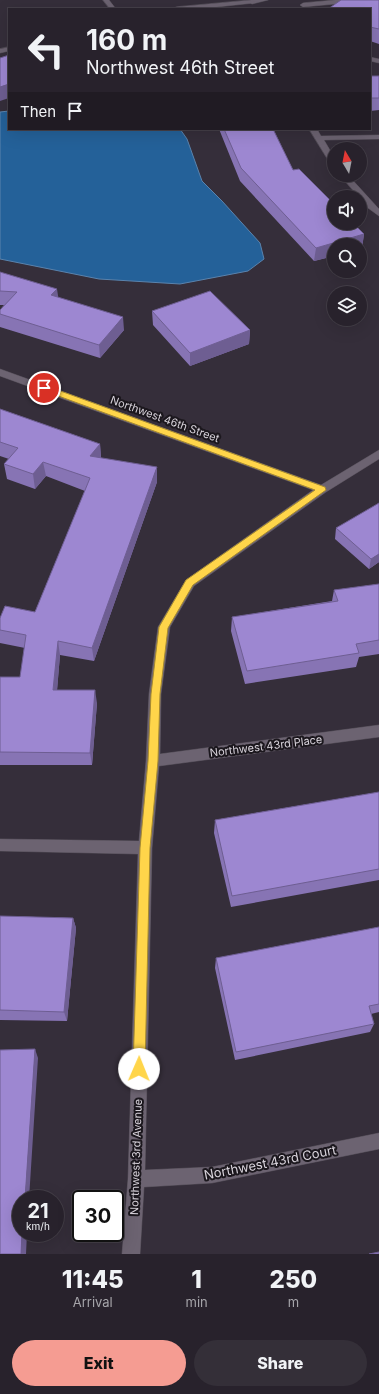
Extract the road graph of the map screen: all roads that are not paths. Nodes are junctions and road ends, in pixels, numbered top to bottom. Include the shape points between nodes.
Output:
1 (106, 0) edge
2 (265, 0) edge
3 (356, 0) edge
4 (253, 1) edge
5 (302, 5) edge
6 (112, 8) edge
7 (186, 8) edge
8 (314, 130) edge
9 (379, 137) edge
10 (318, 138) junction
11 (327, 152) edge
12 (350, 182) edge
13 (379, 213) edge
14 (0, 372) edge
15 (379, 454) edge
16 (322, 490) junction
17 (379, 731) edge
18 (153, 761) junction
19 (0, 845) edge
20 (145, 848) junction
21 (379, 1141) edge
22 (136, 1179) junction
23 (131, 1254) edge

1 - 6 street
2 - 4 street
3 - 5 street
4 - 7 street
8 - 10 street
9 - 10 street
10 - 11 street
12 - 13 street
14 - 16 street, Northwest 46th Street
15 - 16 street, Northwest 3rd Avenue
16 - 18 street, Northwest 3rd Avenue via 190,583 164,627 155,694
17 - 18 street, Northwest 43rd Place
18 - 20 street, Northwest 3rd Avenue
19 - 20 street
20 - 22 street, Northwest 3rd Avenue
21 - 22 street, Northwest 43rd Court via 212,1175
22 - 23 street, Northwest 3rd Avenue

